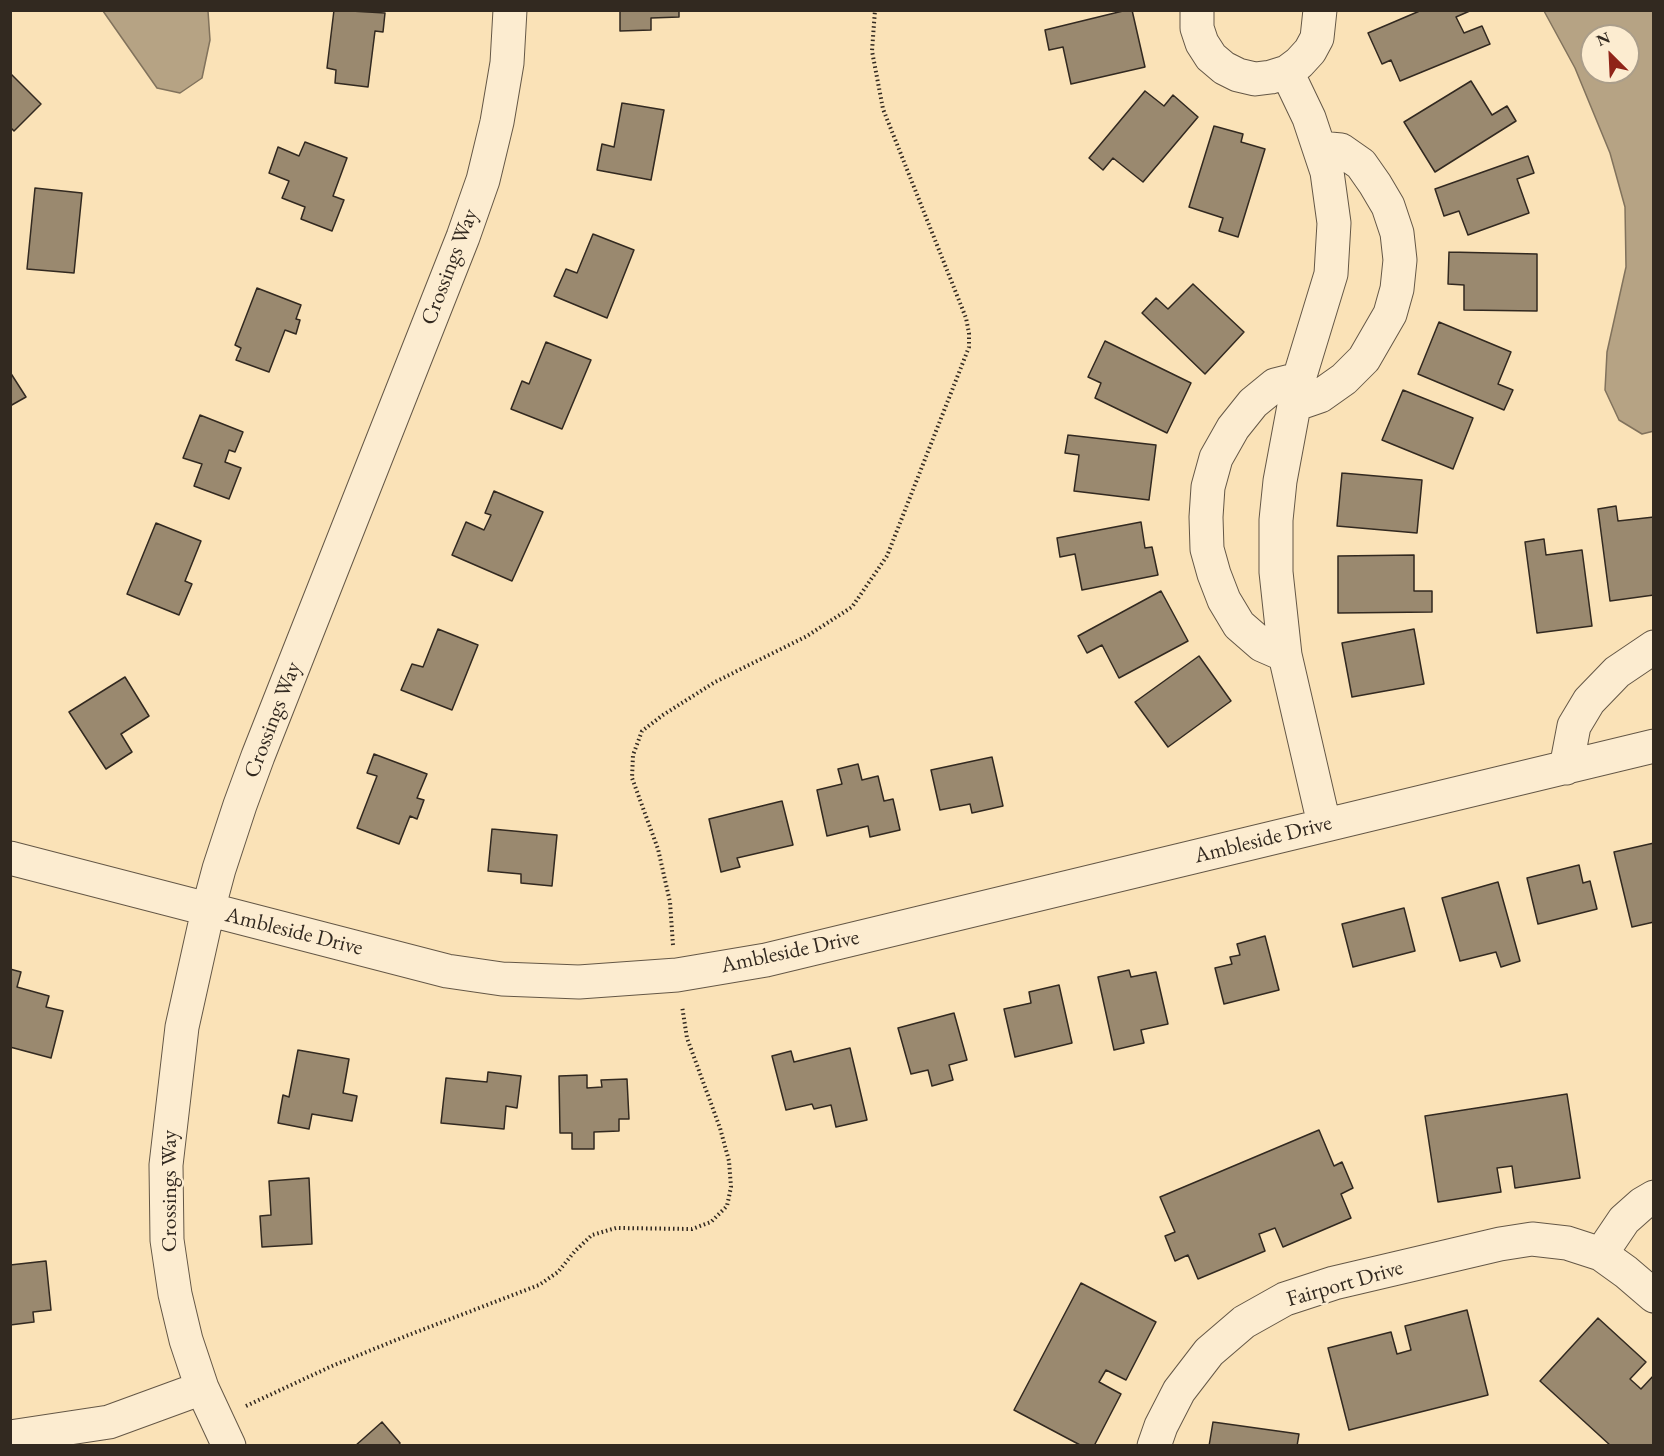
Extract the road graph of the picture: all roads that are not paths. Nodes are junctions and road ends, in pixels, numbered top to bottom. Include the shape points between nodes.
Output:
1 (510, 10) edge
2 (1197, 10) edge
3 (1320, 10) edge
4 (1287, 72) junction
5 (1319, 148) junction
6 (1296, 392) junction
7 (1653, 647) edge
8 (1284, 655) junction
9 (1653, 746) edge
10 (1566, 768) junction
11 (1324, 824) junction
12 (10, 858) edge
13 (208, 910) junction
14 (1653, 1197) edge
15 (1601, 1254) junction
16 (1653, 1296) edge
17 (202, 1388) junction
18 (10, 1437) edge
19 (229, 1446) edge
20 (1154, 1446) edge

1 - 13 street, Crossings Way via 501,98 483,180 464,237 258,756
2 - 4 street via 1202,43 1224,68 1255,79
3 - 4 street via 1317,38 1310,51
4 - 5 street
5 - 6 street via 1327,172 1334,223 1331,274
5 - 6 street via 1341,150 1361,164 1376,184 1397,232 1400,260 1390,314 1365,359 1320,396
6 - 8 street via 1276,520 1276,572
6 - 8 street via 1275,385 1253,403 1233,428 1216,458 1208,487 1206,517 1207,549 1229,608 1239,625 1262,645
7 - 10 street via 1617,672 1589,701 1574,726
8 - 11 street
9 - 10 street, Ambleside Drive
10 - 11 street, Ambleside Drive
11 - 13 street, Ambleside Drive via 766,960 677,975 579,982 447,971
12 - 13 street, Ambleside Drive
13 - 17 street, Crossings Way via 182,1027 168,1132 165,1191 175,1294
14 - 15 street via 1624,1220
15 - 16 street, Fairport Drive
15 - 20 street, Fairport Drive via 1568,1243 1532,1239 1334,1283 1285,1299 1244,1322 1209,1352 1179,1391
17 - 18 street via 109,1422
17 - 19 street, Crossings Way

